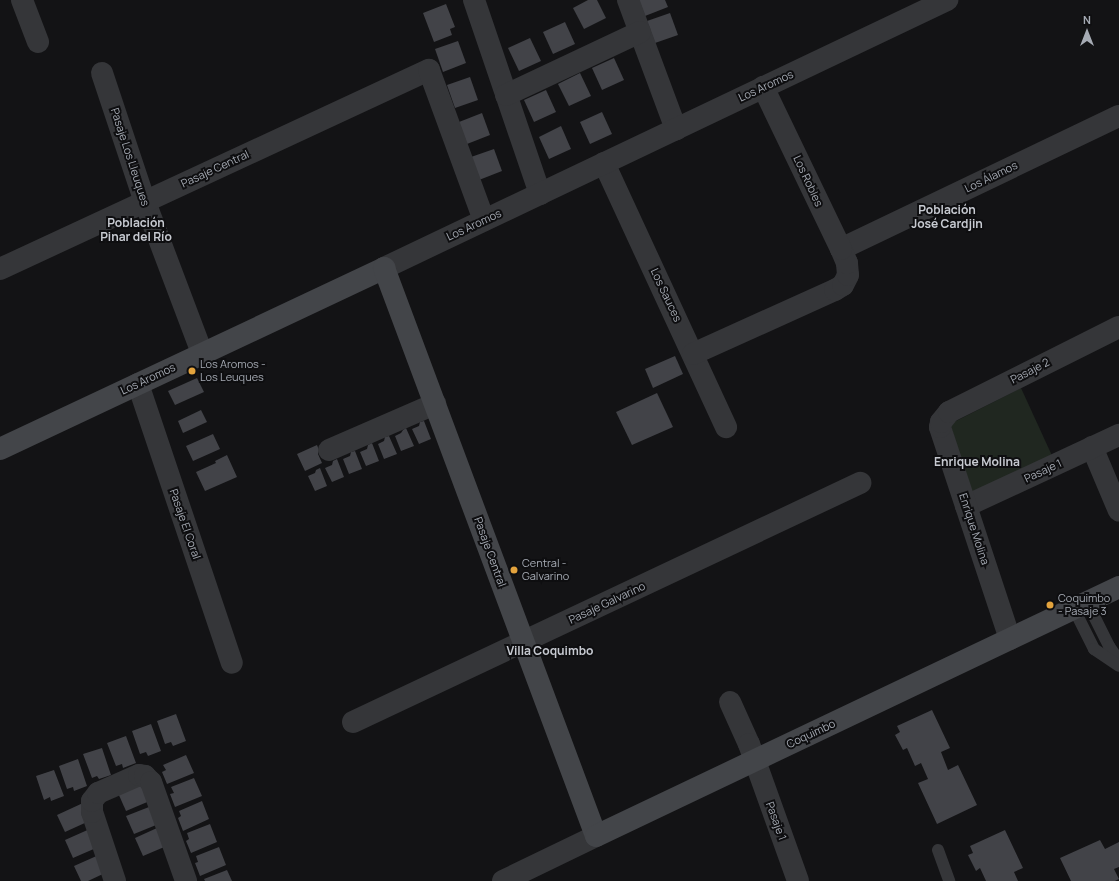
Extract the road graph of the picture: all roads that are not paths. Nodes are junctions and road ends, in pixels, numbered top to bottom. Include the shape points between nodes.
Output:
1 (22, 0) edge
2 (474, 0) edge
3 (628, 0) edge
4 (947, 0) edge
5 (640, 32) junction
6 (38, 42) dead end
7 (102, 73) dead end
8 (763, 87) junction
9 (506, 95) junction
10 (1119, 116) edge
11 (676, 129) junction
12 (604, 163) junction
13 (540, 194) junction
14 (145, 202) junction
15 (484, 220) junction
16 (840, 249) junction
17 (384, 268) junction
18 (0, 269) edge
19 (1119, 327) edge
20 (202, 354) junction
21 (693, 354) junction
22 (138, 384) junction
23 (435, 404) junction
24 (942, 418) joint
25 (726, 427) dead end
26 (1119, 435) edge
27 (1092, 447) junction
28 (0, 449) edge
29 (330, 450) dead end
30 (860, 483) dead end
31 (966, 506) junction
32 (1119, 511) edge
33 (1119, 587) edge
34 (1080, 606) junction
35 (1010, 639) junction
36 (524, 642) junction
37 (1119, 661) edge
38 (232, 663) dead end
39 (1119, 666) edge
40 (730, 702) dead end
41 (353, 722) dead end
42 (754, 761) junction
43 (596, 836) junction
44 (938, 850) dead end
45 (541, 873) edge
46 (115, 881) edge
47 (186, 881) edge
48 (503, 881) edge
49 (798, 881) edge
50 (949, 881) edge

1 - 6 street
2 - 9 street
3 - 5 street
4 - 8 street, Los Aromos
5 - 9 street
5 - 11 street
7 - 14 street, Pasaje Los Lleuques
8 - 11 street, Los Aromos
8 - 16 street, Los Robles
9 - 13 street
10 - 16 street, Los Álamos
11 - 12 street, Los Aromos
12 - 13 street, Los Aromos
12 - 21 street, Los Sauces
13 - 15 street, Los Aromos
14 - 15 street, Pasaje Central via 429,70
14 - 18 street, Pasaje Central
14 - 20 street, Pasaje Los Lleuques
15 - 17 street, Los Aromos
16 - 21 street, Los Robles via 847,263 848,275 843,285
17 - 20 street, Los Aromos
17 - 23 street, Pasaje Central
19 - 24 street, Pasaje 2 via 949,412
20 - 22 street, Los Aromos
21 - 25 street, Los Sauces
22 - 28 street, Los Aromos
22 - 38 street, Pasaje El Coral
23 - 29 street
23 - 36 street, Pasaje Central
24 - 31 street, Enrique Molina via 940,427
26 - 27 street, Pasaje 1
27 - 31 street, Pasaje 1
27 - 32 street
30 - 36 street, Pasaje Galvarino
31 - 35 street, Enrique Molina
33 - 34 street, Coquimbo
34 - 35 street, Coquimbo
34 - 37 lane
34 - 39 lane via 1094,649
35 - 42 street, Coquimbo
36 - 41 street, Pasaje Galvarino
36 - 43 street, Pasaje Central
40 - 42 street, Pasaje 1
42 - 43 street, Coquimbo
42 - 49 street, Pasaje 1
43 - 45 street, Coquimbo
44 - 50 lane
45 - 48 street, Coquimbo
46 - 47 street via 92,812 92,801 98,793 139,775 145,776 151,782

